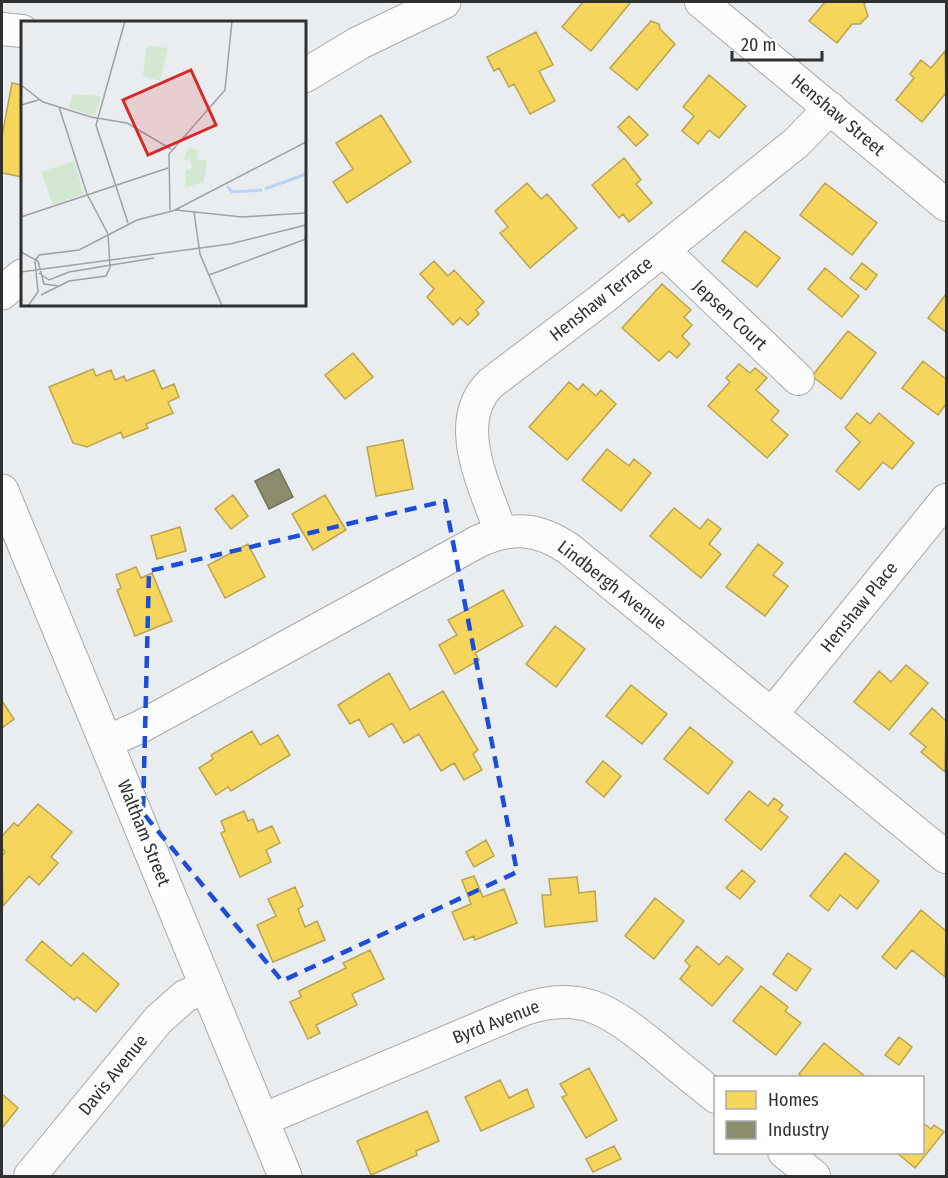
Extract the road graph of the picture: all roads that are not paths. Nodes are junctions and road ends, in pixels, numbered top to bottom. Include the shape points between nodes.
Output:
1 (444, 2) edge
2 (701, 2) edge
3 (2, 29) edge
4 (21, 31) edge
5 (306, 75) edge
6 (830, 108) junction
7 (946, 205) edge
8 (663, 250) junction
9 (798, 379) dead end
10 (2, 491) edge
11 (946, 500) edge
12 (501, 533) junction
13 (772, 714) junction
14 (107, 742) junction
15 (946, 857) edge
16 (207, 987) junction
17 (714, 1095) edge
18 (262, 1120) junction
19 (786, 1154) edge
20 (30, 1176) edge
21 (285, 1176) edge
22 (814, 1176) edge

1 - 5 main road via 359,43
2 - 6 street, Henshaw Street
3 - 4 street
6 - 7 street, Henshaw Street
6 - 8 street, Henshaw Terrace via 796,143
8 - 9 street, Jepsen Court
8 - 12 street, Henshaw Terrace via 480,394 471,428
10 - 14 main road, Waltham Street
11 - 13 street, Henshaw Place
12 - 13 street, Lindbergh Avenue via 532,531 560,543
12 - 14 street, Lindbergh Avenue
13 - 15 street, Lindbergh Avenue
14 - 16 main road, Waltham Street
16 - 18 main road, Waltham Street
16 - 20 street, Davis Avenue via 185,996 158,1020
17 - 18 street, Byrd Avenue via 613,1015 585,1004 555,1000 522,1010
18 - 21 main road, Waltham Street
19 - 22 street

